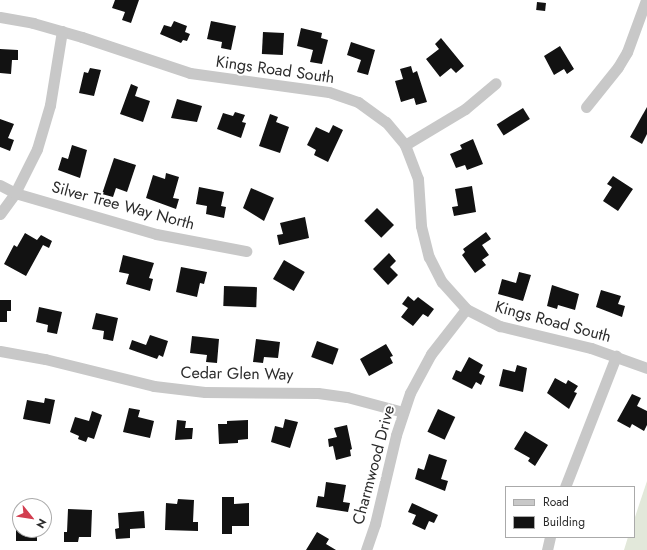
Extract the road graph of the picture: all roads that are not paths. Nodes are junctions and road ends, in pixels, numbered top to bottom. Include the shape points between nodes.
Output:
1 (646, 0) edge
2 (0, 17) edge
3 (62, 31) junction
4 (496, 83) dead end
5 (586, 107) dead end
6 (405, 145) junction
7 (0, 185) edge
8 (15, 193) junction
9 (0, 214) edge
10 (246, 251) dead end
11 (466, 309) junction
12 (0, 351) edge
13 (616, 356) junction
14 (647, 368) edge
15 (403, 412) junction
16 (565, 486) edge
17 (550, 538) edge
18 (366, 550) edge
19 (547, 550) edge

1 - 5 street via 627,52
2 - 3 street, Kings Road South
3 - 6 street, Kings Road South via 190,74 318,90 343,96 377,115
3 - 8 street via 46,124 37,149
4 - 6 street via 465,109
6 - 11 street, Kings Road South via 418,179 421,226 428,257 442,282
7 - 8 street, Silver Tree Way North
8 - 9 street
8 - 10 street, Silver Tree Way North via 156,234
11 - 13 street, Kings Road South via 500,326
11 - 15 street, Charmwood Drive via 420,372
12 - 15 street, Cedar Glen Way via 45,359 154,386 205,392 318,393
13 - 14 street, Kings Road South
13 - 16 street
15 - 18 street, Charmwood Drive via 376,524
17 - 19 street

